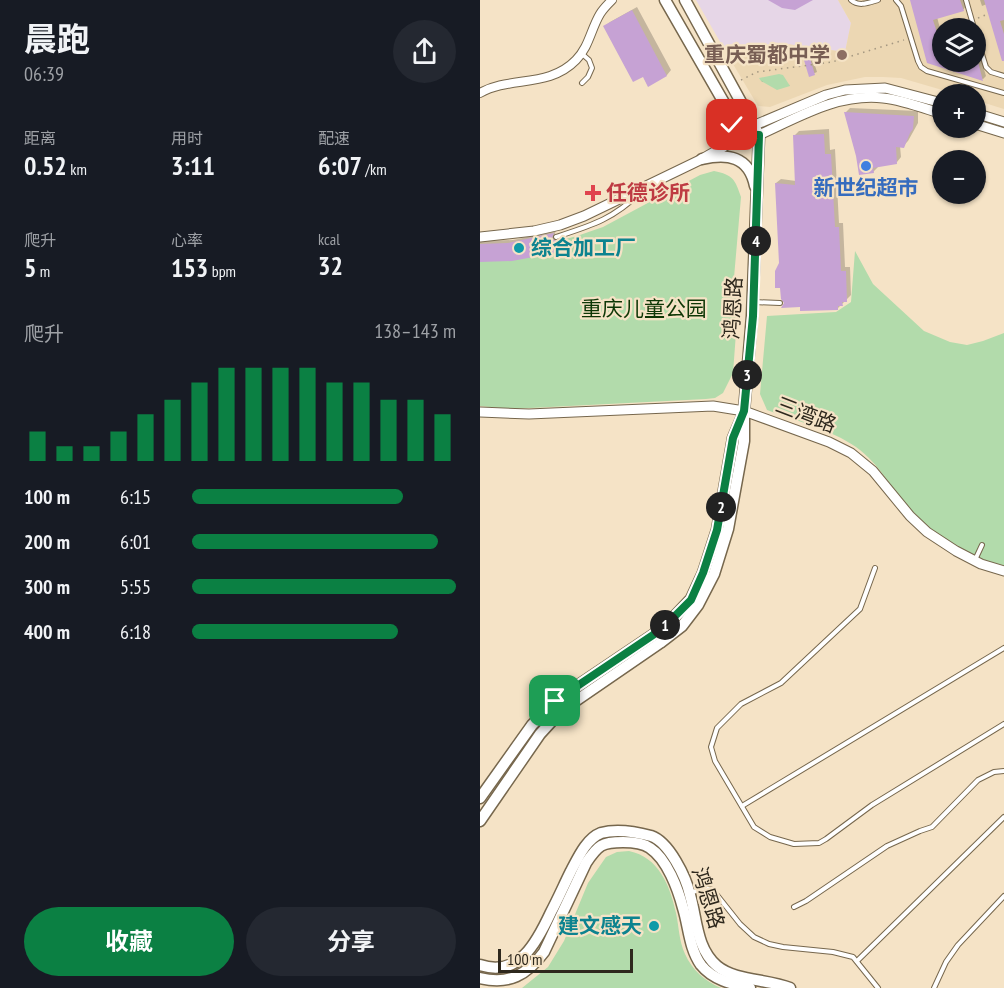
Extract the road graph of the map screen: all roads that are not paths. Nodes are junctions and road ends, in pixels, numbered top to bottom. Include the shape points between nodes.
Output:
1 (612, 0) edge
2 (664, 0) edge
3 (685, 0) edge
4 (851, 0) edge
5 (878, 0) edge
6 (896, 0) edge
7 (966, 0) edge
8 (971, 18) edge
9 (581, 53) junction
10 (986, 67) edge
11 (1004, 76) edge
12 (582, 83) dead end
13 (480, 93) edge
14 (1004, 93) edge
15 (932, 100) edge
16 (932, 111) edge
17 (730, 113) junction
18 (986, 116) edge
19 (1004, 122) edge
20 (986, 127) edge
21 (757, 130) junction
22 (1004, 133) edge
23 (742, 134) junction
24 (723, 147) junction
25 (702, 159) junction
26 (648, 186) junction
27 (758, 198) junction
28 (480, 237) edge
29 (556, 237) dead end
30 (753, 302) junction
31 (780, 303) dead end
32 (744, 411) junction
33 (480, 412) edge
34 (982, 545) dead end
35 (975, 561) junction
36 (876, 568) dead end
37 (1004, 571) edge
38 (1004, 648) edge
39 (1004, 724) edge
40 (1004, 771) edge
41 (480, 798) edge
42 (742, 806) junction
43 (1004, 817) edge
44 (480, 821) edge
45 (690, 892) junction
46 (1004, 896) edge
47 (794, 907) dead end
48 (857, 961) junction
49 (480, 965) edge
50 (480, 978) edge
51 (750, 988) edge
52 (790, 988) edge
53 (878, 988) edge
54 (934, 988) edge

1 - 9 street via 599,14
2 - 17 main road
3 - 21 main road, 鸿恩路
4 - 5 lane via 859,4
6 - 14 lane via 921,67
7 - 8 lane
9 - 12 lane via 590,60 592,68
9 - 13 street via 565,69 551,75
10 - 11 lane
15 - 21 street via 885,87 855,89 826,95
16 - 21 street via 884,98 847,99
17 - 23 main road
17 - 24 main road via 731,132
18 - 19 street
20 - 22 street
21 - 23 main road
21 - 27 main road, 鸿恩路
23 - 24 street
24 - 25 street
25 - 26 street
25 - 27 main road via 723,156 741,161 754,180
26 - 28 street via 560,225
26 - 29 lane via 609,218
27 - 30 main road, 鸿恩路
30 - 31 lane
30 - 32 main road, 鸿恩路
32 - 33 street, 三湾路 via 713,406 529,414
32 - 35 street, 三湾路 via 851,453 873,471 927,532
32 - 41 main road, 鸿恩路 via 733,438 717,530 691,600 653,635 555,701 532,725
32 - 44 main road, 鸿恩路 via 744,441 728,529 714,574 698,605 682,626 561,711 540,734
34 - 35 lane
35 - 37 street, 三湾路
36 - 42 lane via 860,609 781,683 741,704 717,728 711,747 715,761
38 - 42 lane
39 - 42 lane via 872,805 819,843 795,844 770,837 754,826
40 - 47 lane via 978,780 932,827 887,846
43 - 48 lane
45 - 48 lane via 713,890 740,924 762,942 843,954
45 - 49 main road, 鸿恩路 via 666,846 653,837 628,832 602,833 587,843 577,858 531,950 505,968
45 - 52 main road, 鸿恩路 via 699,937 717,966
46 - 54 lane via 958,945
48 - 53 lane
50 - 51 main road, 鸿恩路 via 514,978 536,964 594,851 604,843 632,842 649,847 660,857 674,882 694,952 706,970 725,982

